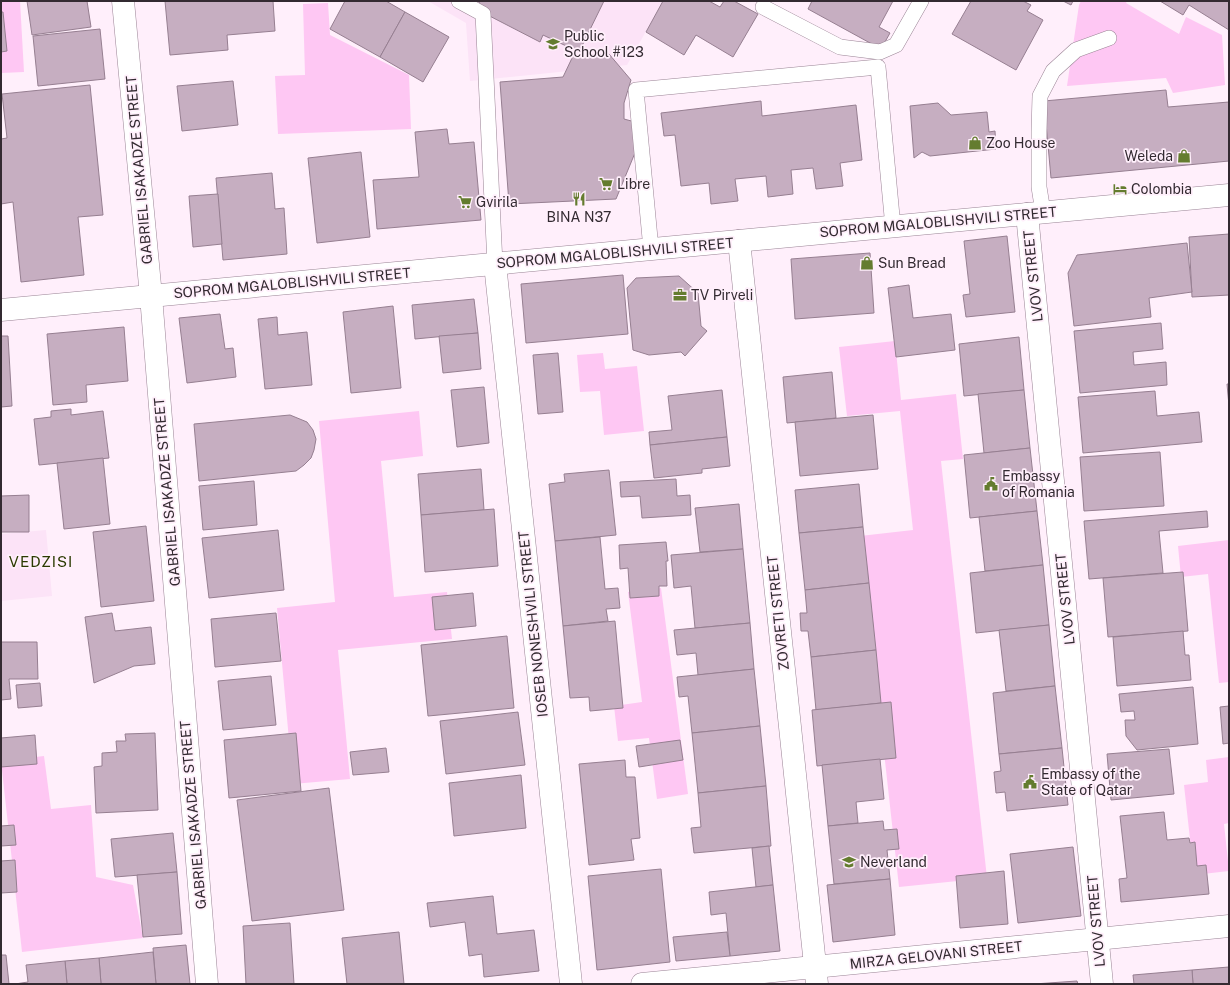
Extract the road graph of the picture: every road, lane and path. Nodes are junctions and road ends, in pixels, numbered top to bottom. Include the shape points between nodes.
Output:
1 (123, 1) edge
2 (458, 1) edge
3 (921, 1) edge
4 (761, 3) edge
5 (1109, 38) dead end
6 (1229, 195) edge
7 (1035, 213) junction
8 (893, 227) junction
9 (739, 241) junction
10 (651, 249) junction
11 (495, 264) junction
12 (150, 296) junction
13 (1, 310) edge
14 (1229, 926) edge
15 (1098, 939) junction
16 (816, 975) edge
17 (207, 984) edge
18 (570, 984) edge
19 (642, 984) edge
20 (1102, 984) edge

1 - 12 street, GABRIEL ISAKADZE STREET
2 - 11 lane via 483,14
3 - 4 lane via 896,45 880,52 840,47
5 - 7 lane via 1076,50 1053,71 1040,96 1039,187
6 - 7 street, SOPROM MGALOBLISHVILI STREET
7 - 8 street, SOPROM MGALOBLISHVILI STREET
7 - 15 street, LVOV STREET
8 - 9 street, SOPROM MGALOBLISHVILI STREET
8 - 10 lane via 878,67 636,90
9 - 10 street, SOPROM MGALOBLISHVILI STREET
9 - 16 street, ZOVRETI STREET
10 - 11 street, SOPROM MGALOBLISHVILI STREET
11 - 12 street, SOPROM MGALOBLISHVILI STREET
11 - 18 street, IOSEB NONESHVILI STREET
12 - 13 street, SOPROM MGALOBLISHVILI STREET
12 - 17 street, GABRIEL ISAKADZE STREET
14 - 15 street, MIRZA GELOVANI STREET
15 - 16 street, MIRZA GELOVANI STREET
15 - 20 street, LVOV STREET
16 - 19 street, MIRZA GELOVANI STREET

